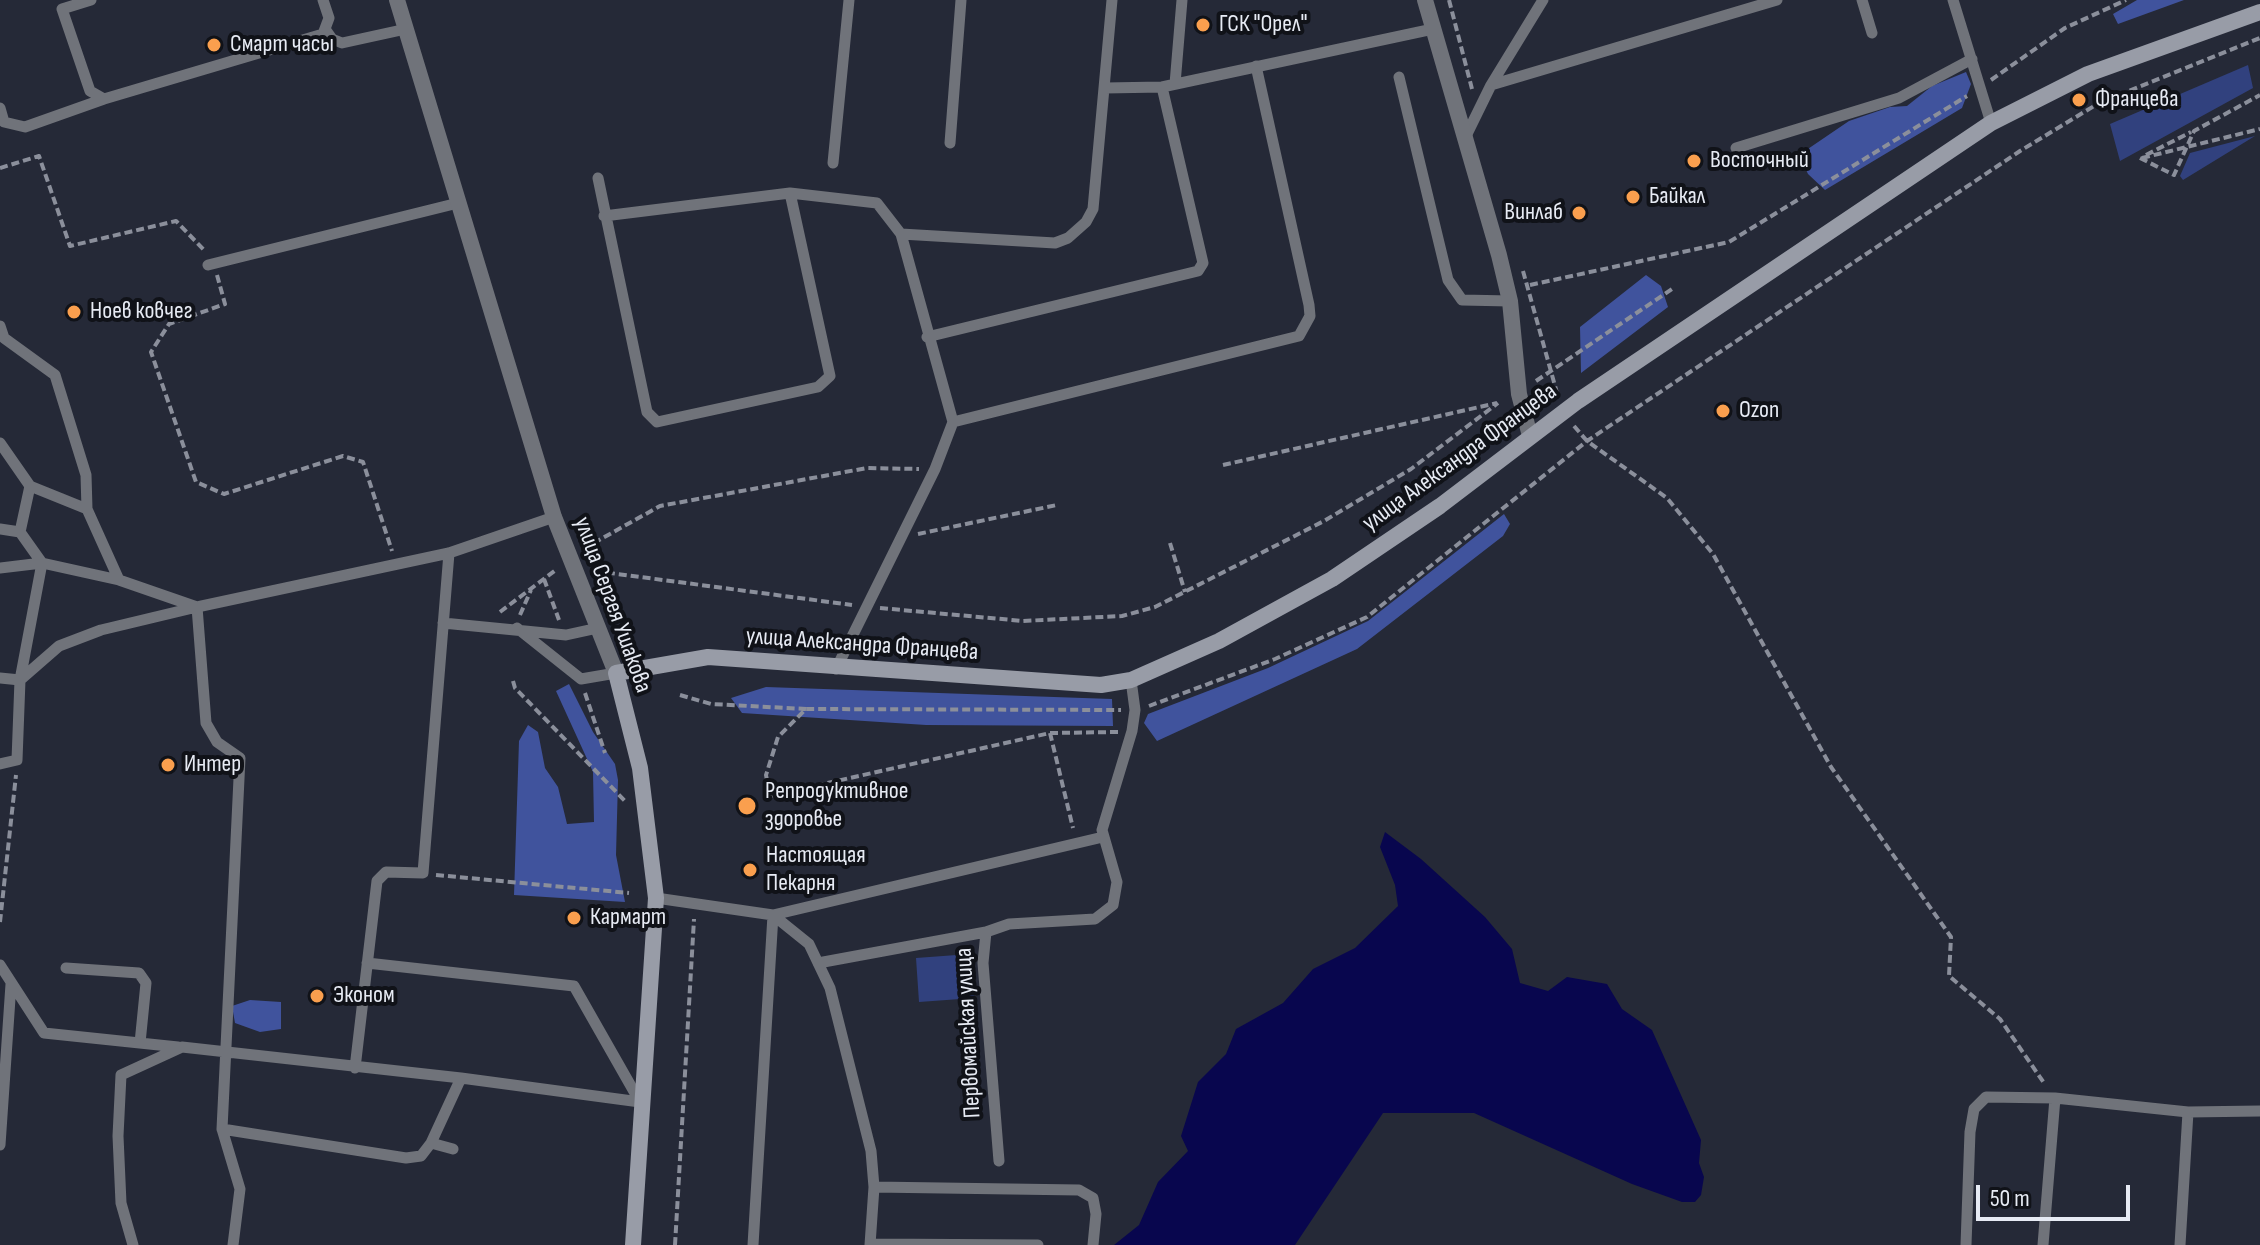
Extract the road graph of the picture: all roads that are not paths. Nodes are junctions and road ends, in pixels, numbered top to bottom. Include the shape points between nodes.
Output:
1 (91, 0) edge
2 (323, 0) edge
3 (397, 0) edge
4 (849, 0) edge
5 (961, 0) edge
6 (1112, 0) edge
7 (1182, 0) edge
8 (1425, 0) edge
9 (1543, 0) edge
10 (1777, 0) edge
11 (1862, 0) edge
12 (1953, 0) edge
13 (2260, 12) edge
14 (325, 29) junction
15 (406, 29) junction
16 (1433, 29) junction
17 (1872, 33) dead end
18 (1972, 59) junction
19 (1256, 66) junction
20 (1399, 77) dead end
21 (1175, 84) junction
22 (1491, 85) junction
23 (1162, 87) junction
24 (1105, 88) junction
25 (104, 99) junction
26 (0, 108) edge
27 (1991, 123) junction
28 (1465, 138) junction
29 (950, 143) dead end
30 (1736, 148) dead end
31 (833, 163) dead end
32 (598, 178) dead end
33 (790, 193) junction
34 (458, 203) junction
35 (604, 216) junction
36 (901, 234) junction
37 (211, 265) road end
38 (1510, 301) junction
39 (0, 326) edge
40 (927, 337) junction
41 (953, 422) junction
42 (1530, 436) junction
43 (0, 443) edge
44 (30, 486) junction
45 (87, 509) junction
46 (554, 517) junction
47 (0, 529) edge
48 (20, 532) junction
49 (449, 553) junction
50 (42, 563) junction
51 (0, 568) edge
52 (119, 580) junction
53 (197, 607) junction
54 (443, 623) junction
55 (517, 624) junction
56 (598, 628) junction
57 (836, 669) junction
58 (616, 673) junction
59 (0, 678) edge
60 (20, 680) junction
61 (1131, 680) junction
62 (0, 764) edge
63 (1103, 837) junction
64 (656, 898) junction
65 (773, 915) junction
66 (986, 932) junction
67 (367, 963) junction
68 (818, 963) junction
69 (0, 965) edge
70 (66, 968) dead end
71 (11, 984) junction
72 (140, 1043) junction
73 (182, 1047) junction
74 (225, 1052) junction
75 (355, 1068) junction
76 (461, 1078) junction
77 (2055, 1098) junction
78 (640, 1102) junction
79 (2260, 1111) edge
80 (2188, 1112) junction
81 (222, 1129) junction
82 (431, 1143) junction
83 (0, 1145) edge
84 (453, 1149) dead end
85 (999, 1161) dead end
86 (874, 1187) junction
87 (870, 1244) edge
88 (133, 1245) edge
89 (233, 1245) edge
90 (633, 1245) edge
91 (753, 1245) edge
92 (1038, 1245) edge
93 (1093, 1245) edge
94 (1966, 1245) edge
95 (2043, 1245) edge
96 (2180, 1245) edge

1 - 25 lane via 62,9 90,91
2 - 14 lane via 329,18
3 - 15 street, улица Сергея Ушакова
4 - 31 lane
5 - 29 lane
6 - 24 lane
7 - 21 lane
8 - 16 street
9 - 22 lane
10 - 22 lane
11 - 17 lane
12 - 18 lane
13 - 27 street, улица Александра Францева via 2088,74
14 - 15 lane via 342,43
14 - 25 lane via 323,34
15 - 34 street, улица Сергея Ушакова
16 - 19 lane
16 - 28 street
18 - 27 lane
18 - 30 lane via 1899,98
19 - 21 lane
19 - 41 lane via 1309,305 1310,316 1299,336
20 - 38 lane via 1448,280 1462,300
21 - 23 lane
22 - 28 lane
23 - 24 lane
23 - 40 lane via 1203,263 1198,271
24 - 36 lane via 1093,209 1068,238 1055,243
25 - 26 lane via 25,127 4,122
27 - 42 street, улица Александра Францева
28 - 38 street
32 - 35 lane
33 - 35 lane
33 - 35 lane via 830,376 818,387 657,422 647,412
33 - 36 lane via 877,203
34 - 37 lane
34 - 46 street, улица Сергея Ушакова
36 - 40 lane
38 - 42 street via 1519,394
39 - 45 lane via 4,338 55,375 86,475
40 - 41 lane
41 - 57 lane
42 - 61 street, улица Александра Францева via 1440,506 1332,579 1219,641
43 - 44 lane
44 - 45 lane
44 - 48 lane
45 - 52 lane
46 - 49 lane
46 - 56 street, улица Сергея Ушакова
47 - 48 lane
48 - 50 lane
49 - 53 lane
49 - 54 lane
50 - 51 lane
50 - 52 lane
50 - 60 lane
52 - 53 lane
53 - 60 lane via 59,646
53 - 74 lane via 206,723 217,742 240,758
54 - 55 lane
54 - 67 lane via 423,873 380,876
55 - 56 lane via 566,635
55 - 58 lane via 581,679
56 - 58 street, улица Сергея Ушакова
57 - 58 street, улица Александра Францева via 708,657
57 - 61 street, улица Александра Францева via 1101,685
58 - 64 street, улица Сергея Ушакова via 640,768
59 - 60 lane
60 - 62 lane via 17,760
61 - 63 lane, Первомайская улица via 1132,731
63 - 65 lane
63 - 66 lane, Первомайская улица via 1117,882 1113,905 1095,919 1009,924
64 - 65 lane
64 - 78 street, улица Сергея Ушакова
65 - 68 lane via 809,944
65 - 91 lane
66 - 68 lane
66 - 85 lane, Первомайская улица via 983,963
67 - 75 lane
67 - 78 lane via 574,986
68 - 86 lane via 834,1003 871,1151
69 - 71 lane
70 - 72 lane via 139,973 146,983
71 - 72 lane via 44,1033
71 - 83 lane
72 - 73 lane
73 - 74 lane
73 - 88 lane via 121,1075 121,1203
74 - 75 lane
74 - 81 lane
75 - 76 lane
76 - 78 lane
76 - 82 lane
77 - 80 lane
77 - 94 lane via 1986,1097 1974,1109
77 - 95 lane
78 - 90 street, улица Сергея Ушакова
79 - 80 lane
80 - 96 lane
81 - 82 lane via 419,1160
81 - 89 lane via 240,1189
82 - 84 lane
86 - 87 lane
86 - 93 lane via 1079,1190 1093,1198
87 - 92 lane

